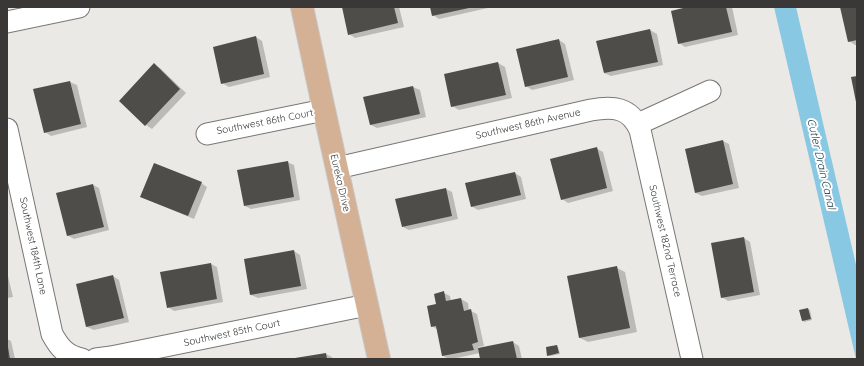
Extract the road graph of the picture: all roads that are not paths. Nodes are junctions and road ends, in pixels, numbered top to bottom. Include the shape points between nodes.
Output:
1 (79, 7) edge
2 (302, 7) edge
3 (7, 22) edge
4 (710, 91) dead end
5 (324, 110) junction
6 (638, 124) junction
7 (7, 129) edge
8 (207, 134) dead end
9 (337, 168) junction
10 (367, 305) junction
11 (77, 358) edge
12 (96, 359) edge
13 (379, 359) edge
14 (692, 359) edge

1 - 3 street
2 - 5 main road, Eureka Drive
4 - 6 street
5 - 8 street, Southwest 86th Court
5 - 9 main road, Eureka Drive
6 - 9 street, Southwest 86th Avenue via 630,114 622,110 602,108
6 - 14 street, Southwest 182nd Terrace
7 - 11 street, Southwest 184th Lane via 52,334 64,351
9 - 10 main road, Eureka Drive
10 - 12 street, Southwest 85th Court
10 - 13 main road, Eureka Drive

